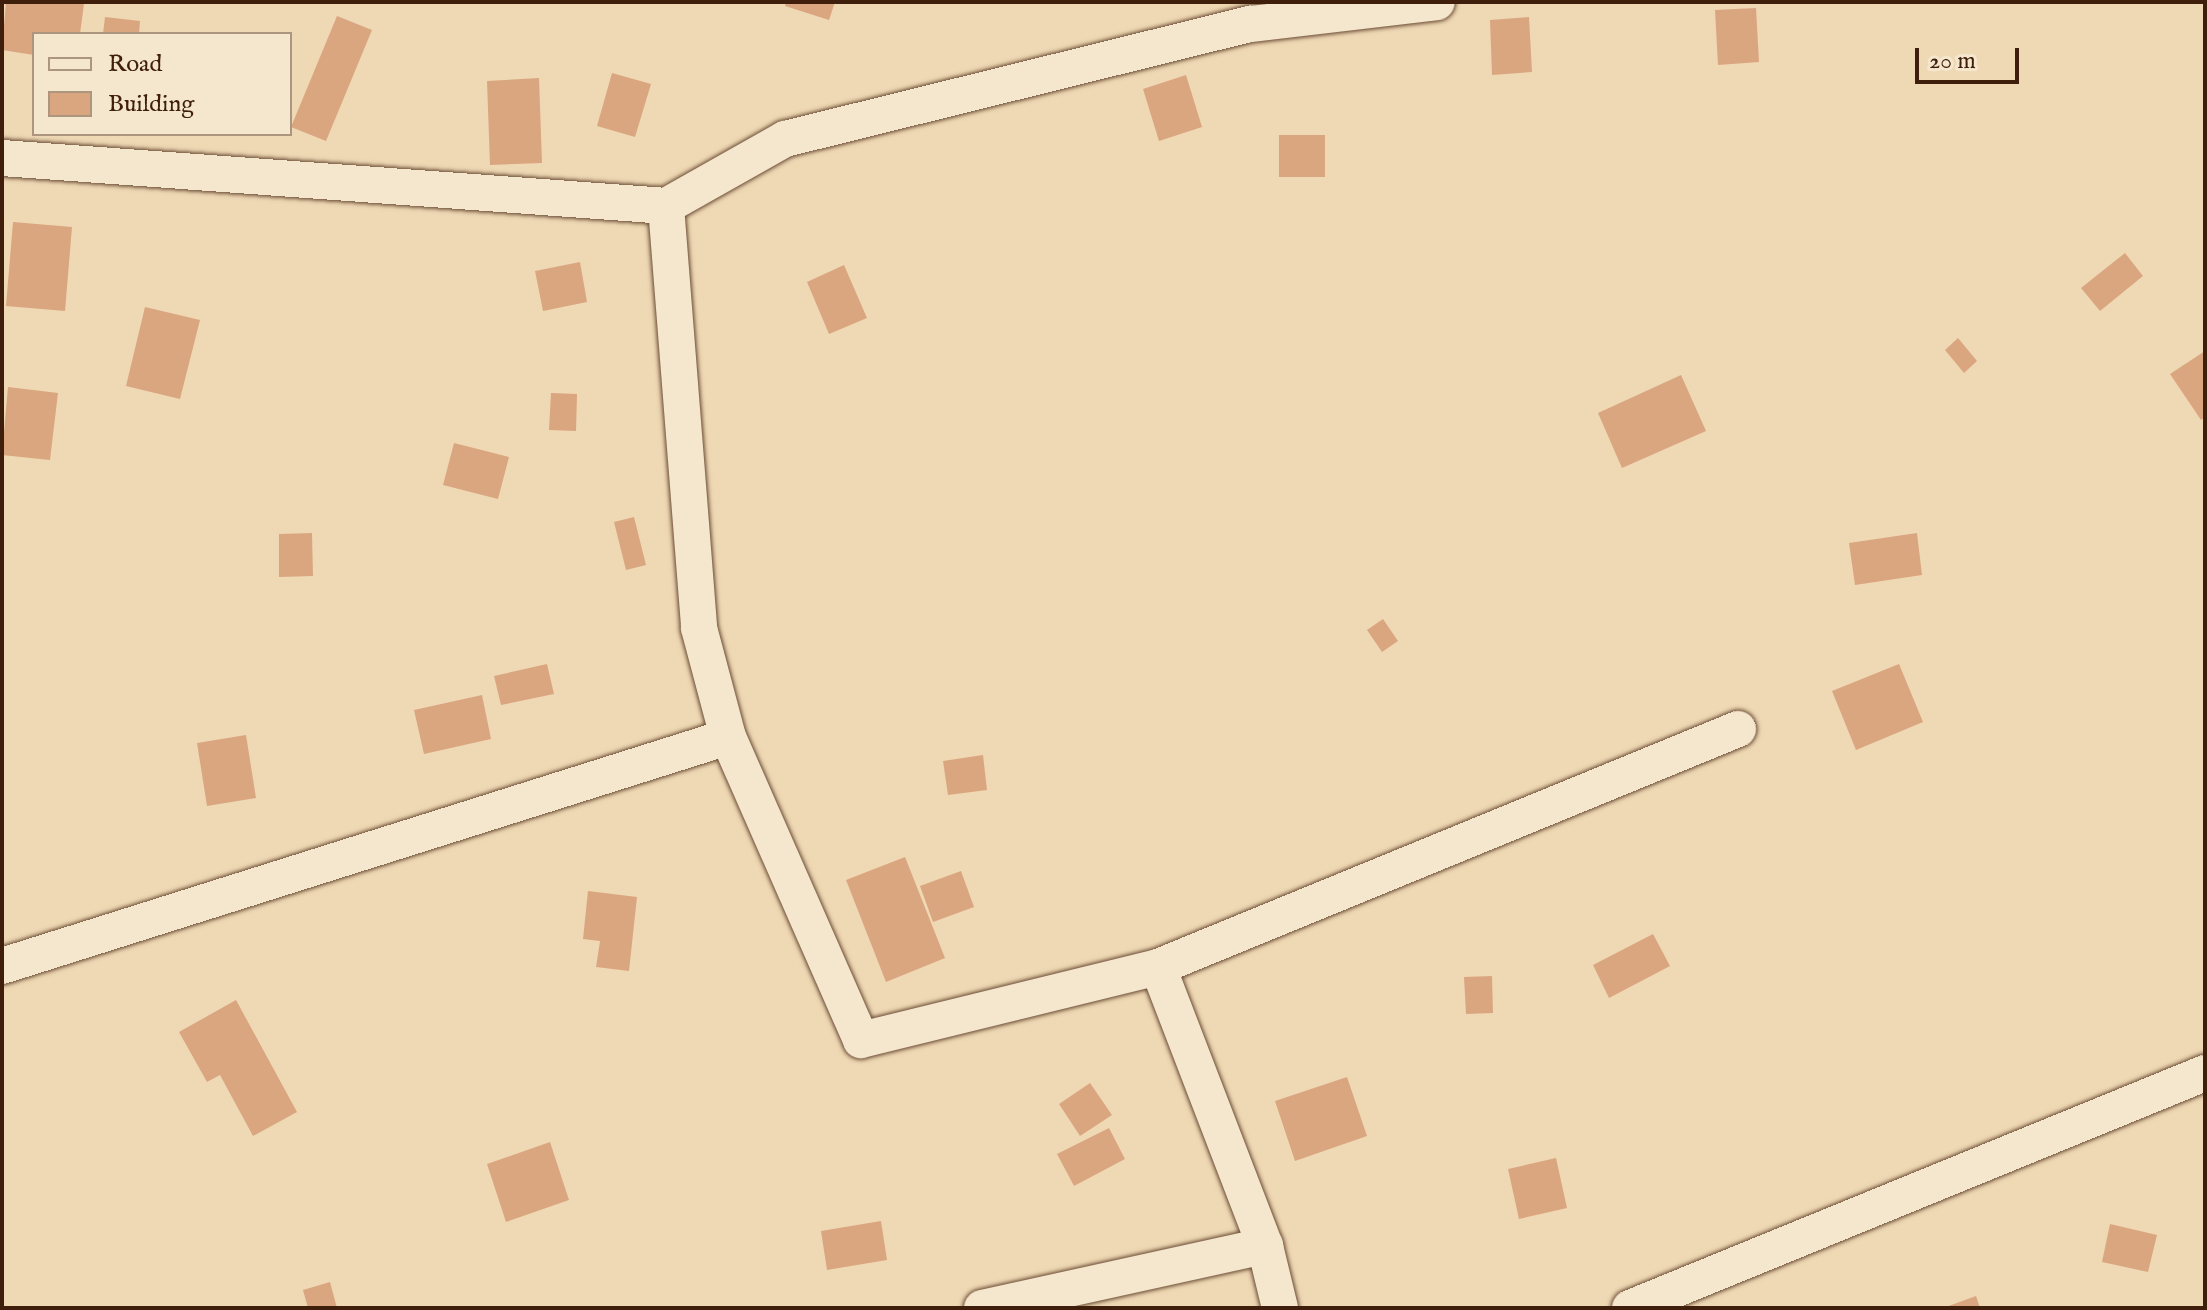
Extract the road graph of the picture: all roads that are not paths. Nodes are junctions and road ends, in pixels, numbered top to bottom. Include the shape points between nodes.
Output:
1 (1437, 2) edge
2 (2, 158) edge
3 (666, 206) junction
4 (1738, 729) dead end
5 (728, 737) junction
6 (2, 966) edge
7 (1158, 967) junction
8 (2205, 1073) edge
9 (1265, 1246) junction
10 (982, 1308) edge
11 (1280, 1308) edge
12 (1630, 1308) edge

1 - 3 street via 1251,24 785,139
2 - 3 street
3 - 5 street via 699,628
4 - 7 street
5 - 6 street
5 - 7 street via 861,1040
7 - 9 street
8 - 12 street
9 - 10 street
9 - 11 street

